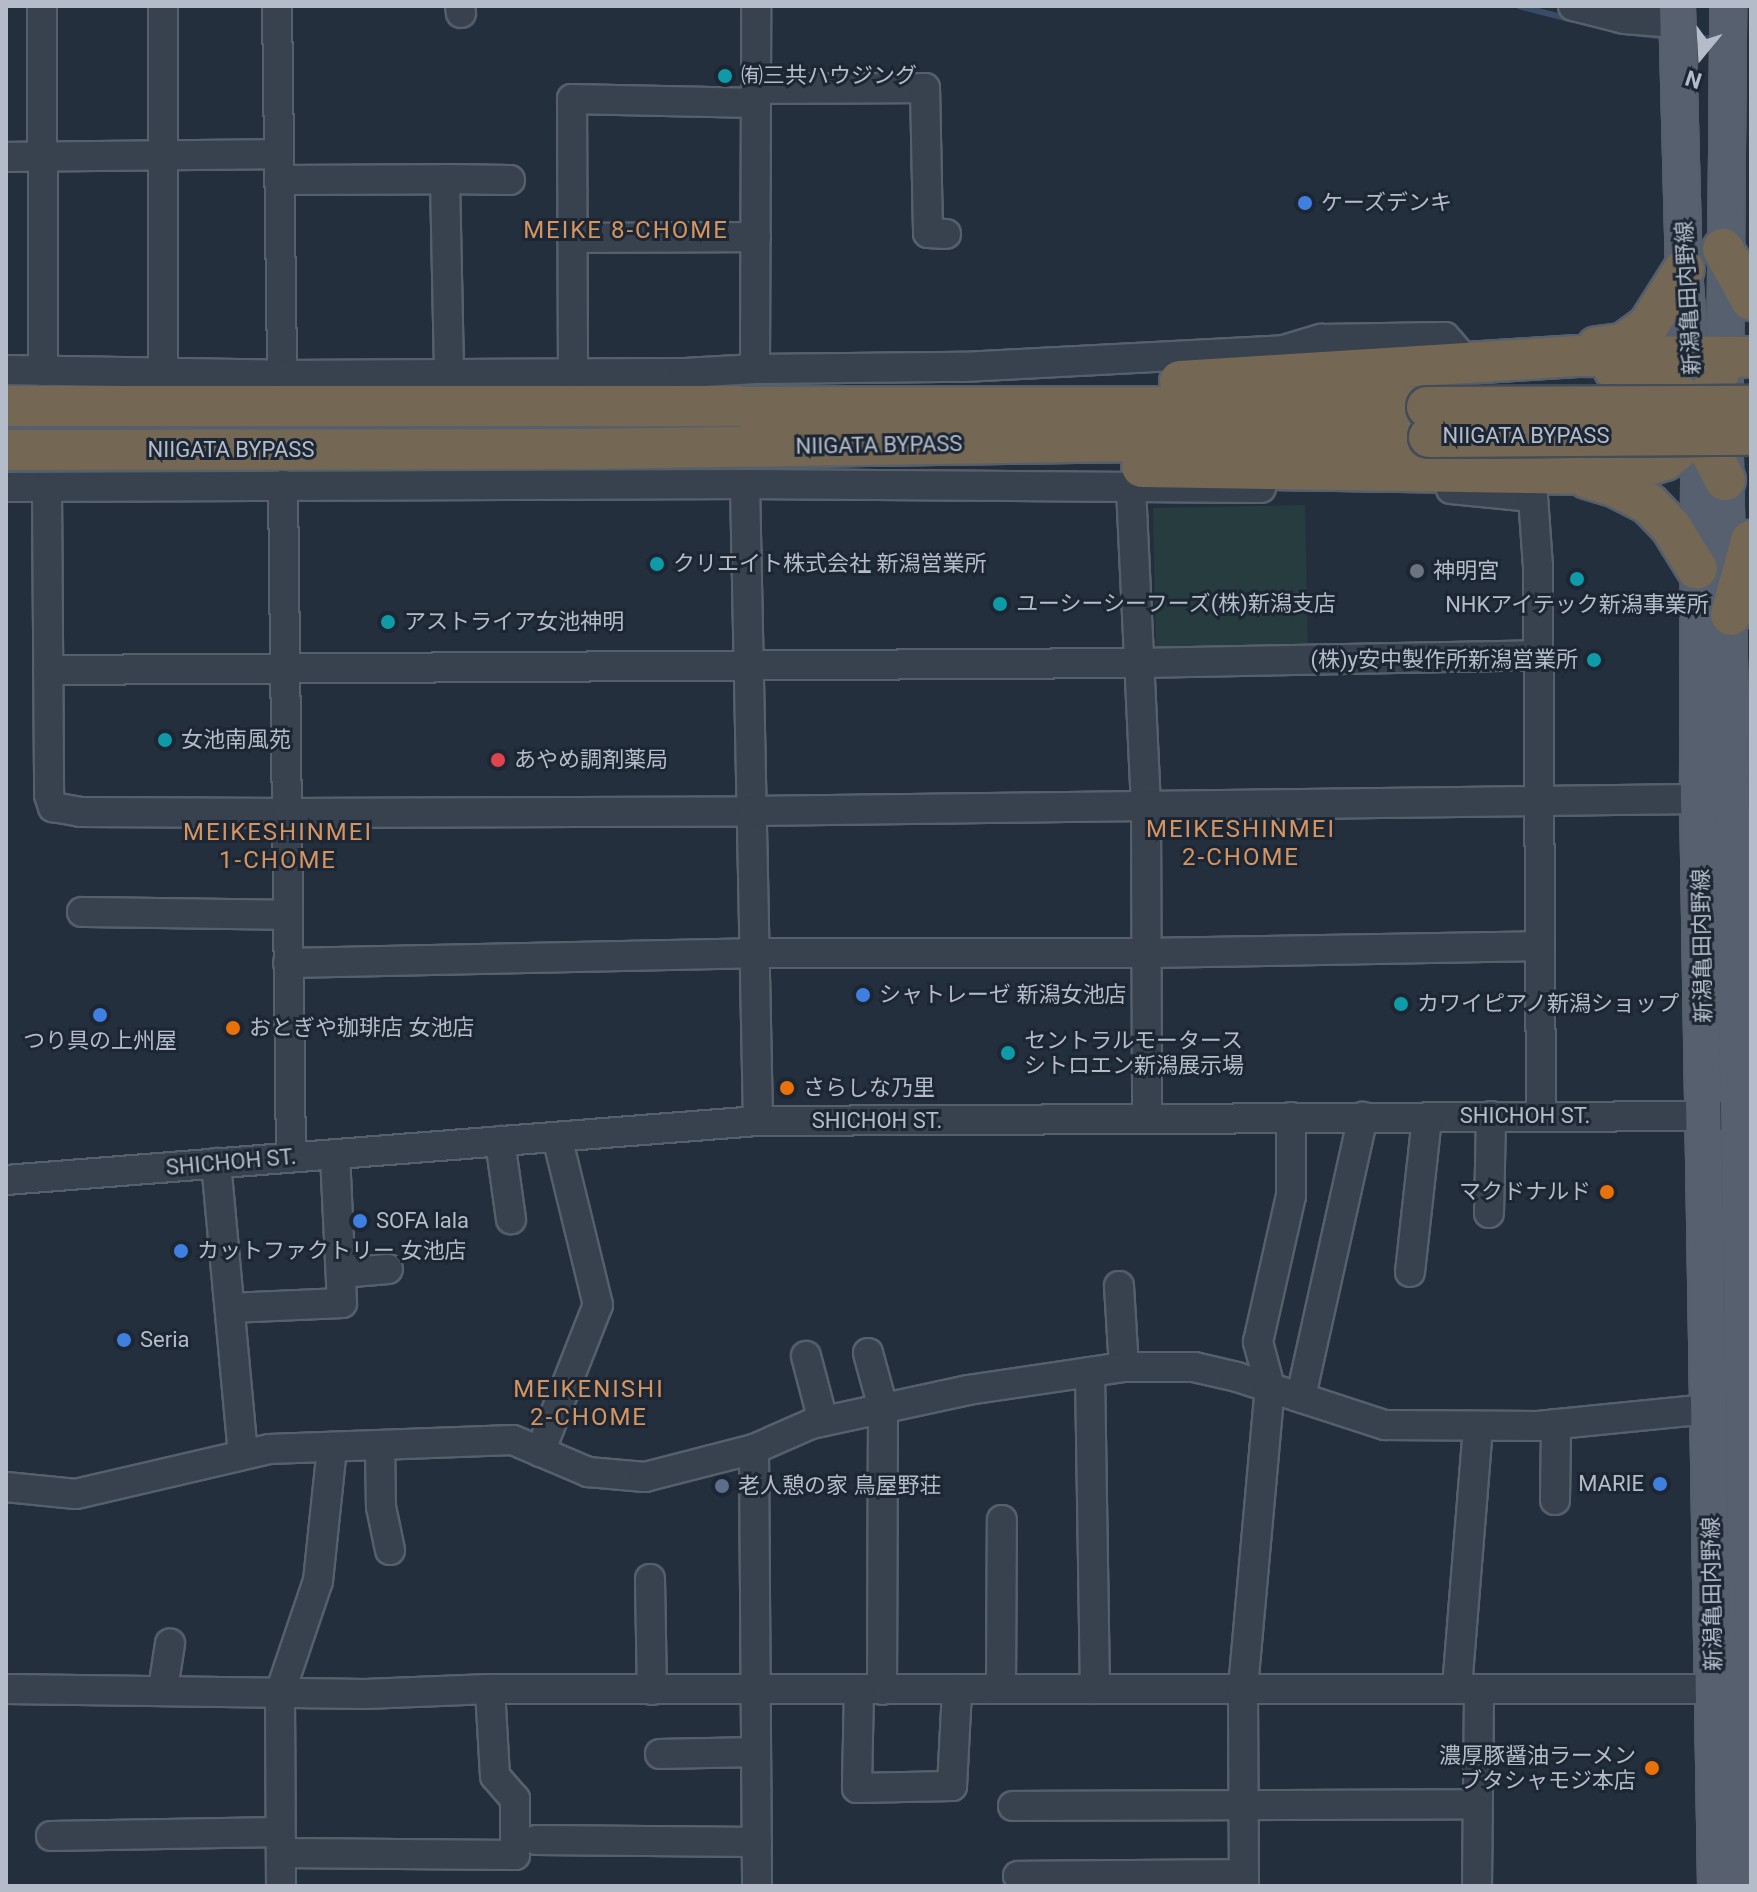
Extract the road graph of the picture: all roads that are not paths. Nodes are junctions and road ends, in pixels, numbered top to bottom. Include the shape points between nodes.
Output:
1 (42, 6) edge
2 (163, 6) edge
3 (277, 6) edge
4 (756, 6) edge
5 (1573, 6) edge
6 (1728, 6) edge
7 (1677, 15) edge
8 (1739, 44) edge
9 (756, 96) junction
10 (161, 156) junction
11 (6, 157) edge
12 (44, 157) junction
13 (279, 167) junction
14 (445, 179) junction
15 (510, 180) dead end
16 (946, 234) dead end
17 (756, 237) junction
18 (572, 238) junction
19 (1723, 249) junction
20 (1684, 269) junction
21 (1751, 300) edge
22 (1721, 357) edge
23 (1466, 361) junction
24 (755, 369) junction
25 (6, 370) edge
26 (43, 371) junction
27 (163, 373) junction
28 (449, 374) junction
29 (573, 374) junction
30 (282, 375) junction
31 (833, 404) junction
32 (6, 406) edge
33 (1428, 422) junction
34 (1727, 433) edge
35 (586, 449) junction
36 (6, 450) edge
37 (1576, 474) junction
38 (745, 484) junction
39 (283, 485) junction
40 (6, 487) edge
41 (1131, 488) junction
42 (47, 489) junction
43 (1751, 541) edge
44 (1697, 569) junction
45 (1731, 615) junction
46 (1538, 655) junction
47 (748, 663) junction
48 (1139, 663) junction
49 (285, 666) junction
50 (48, 670) junction
51 (1698, 799) junction
52 (1742, 799) edge
53 (1539, 800) junction
54 (1146, 805) junction
55 (750, 811) junction
56 (286, 813) junction
57 (82, 912) dead end
58 (287, 915) junction
59 (1540, 946) junction
60 (753, 953) junction
61 (1146, 953) junction
62 (288, 963) junction
63 (1491, 1116) junction
64 (1541, 1116) junction
65 (1731, 1116) edge
66 (1291, 1117) junction
67 (1363, 1117) junction
68 (1427, 1117) junction
69 (1147, 1118) junction
70 (758, 1121) junction
71 (557, 1137) junction
72 (500, 1141) junction
73 (335, 1155) junction
74 (291, 1156) junction
75 (216, 1163) junction
76 (6, 1180) edge
77 (1489, 1213) dead end
78 (511, 1219) dead end
79 (388, 1269) dead end
80 (1410, 1272) dead end
81 (341, 1273) junction
82 (1119, 1286) dead end
83 (230, 1308) junction
84 (868, 1353) dead end
85 (806, 1356) dead end
86 (1124, 1367) junction
87 (1090, 1372) junction
88 (1270, 1387) junction
89 (1301, 1396) junction
90 (883, 1408) junction
91 (1708, 1409) junction
92 (1748, 1409) edge
93 (823, 1421) junction
94 (1556, 1424) junction
95 (1478, 1427) junction
96 (380, 1445) junction
97 (332, 1447) junction
98 (754, 1449) junction
99 (540, 1452) junction
100 (243, 1454) junction
101 (6, 1487) edge
102 (1555, 1500) dead end
103 (1002, 1520) dead end
104 (390, 1550) dead end
105 (650, 1579) dead end
106 (170, 1644) dead end
107 (1243, 1688) junction
108 (1468, 1688) junction
109 (6, 1689) edge
110 (163, 1689) junction
111 (490, 1689) junction
112 (957, 1689) junction
113 (1001, 1689) junction
114 (1095, 1689) junction
115 (1736, 1689) edge
116 (652, 1690) junction
117 (756, 1690) junction
118 (870, 1690) junction
119 (280, 1693) junction
120 (756, 1752) junction
121 (660, 1754) dead end
122 (1243, 1804) junction
123 (1477, 1804) junction
124 (1013, 1806) dead end
125 (51, 1836) dead end
126 (536, 1840) dead end
127 (757, 1842) junction
128 (280, 1843) junction
129 (1018, 1876) dead end
130 (1244, 1880) edge
131 (281, 1886) edge
132 (757, 1886) edge
133 (1477, 1886) edge
134 (1716, 1886) edge
135 (1747, 1886) edge

1 - 12 street
2 - 10 street
3 - 13 street
4 - 9 street
5 - 7 street via 1625,19
6 - 8 main road, 新潟亀田内野線
7 - 20 main road, 新潟亀田内野線
8 - 19 main road, 新潟亀田内野線
9 - 16 street via 925,88 928,233
9 - 17 street
9 - 18 street via 572,99
10 - 12 street
10 - 13 street
10 - 27 street
11 - 12 street
12 - 26 street
13 - 14 street
13 - 30 street
14 - 15 street
14 - 28 street
17 - 18 street
17 - 24 street
18 - 29 street
19 - 21 highway
19 - 22 main road, 新潟亀田内野線
20 - 22 main road, 新潟亀田内野線
20 - 23 highway via 1648,326 1623,344
22 - 23 highway
22 - 34 highway
23 - 24 street via 1445,337 1321,339 1284,350 963,367
23 - 31 highway
23 - 34 highway via 1617,369 1666,383
24 - 29 street
25 - 26 street
26 - 27 street
27 - 30 street
28 - 29 street
28 - 30 street
31 - 32 highway, NIIGATA BYPASS
31 - 33 highway, NIIGATA BYPASS
33 - 34 highway, NIIGATA BYPASS, bridge
33 - 35 highway, NIIGATA BYPASS
34 - 37 highway via 1634,470
34 - 44 main road, 新潟亀田内野線
34 - 45 main road, 新潟亀田内野線
35 - 36 highway, NIIGATA BYPASS
35 - 37 highway via 941,464
37 - 44 highway via 1649,504 1671,527
38 - 39 street
38 - 41 street
38 - 47 street
39 - 42 street
39 - 49 street
40 - 42 street
41 - 46 street via 1447,489 1533,497
41 - 48 street
42 - 50 street
43 - 45 highway
44 - 51 main road, 新潟亀田内野線
45 - 52 main road, 新潟亀田内野線
46 - 48 street
46 - 53 street
47 - 48 street
47 - 49 street
47 - 55 street
48 - 54 street
49 - 50 street
49 - 56 street
50 - 56 street via 53,807 80,812
51 - 53 street
51 - 65 main road, 新潟亀田内野線
52 - 65 main road, 新潟亀田内野線
53 - 54 street
53 - 59 street
54 - 55 street
54 - 61 street
55 - 56 street
55 - 60 street
56 - 58 street
57 - 58 street
58 - 62 street
59 - 61 street
59 - 64 street
60 - 61 street
60 - 62 street
60 - 70 street
61 - 69 street
62 - 74 street
63 - 64 street, SHICHOH ST.
63 - 68 street, SHICHOH ST.
63 - 77 street
64 - 65 street, SHICHOH ST.
65 - 91 main road, 新潟亀田内野線
65 - 92 main road, 新潟亀田内野線
66 - 67 street, SHICHOH ST.
66 - 69 street, SHICHOH ST.
66 - 88 street via 1291,1196 1258,1342
67 - 68 street, SHICHOH ST.
67 - 89 street
68 - 80 street
69 - 70 street, SHICHOH ST.
70 - 71 street, SHICHOH ST.
71 - 72 street, SHICHOH ST.
71 - 99 street via 598,1305
72 - 73 street, SHICHOH ST.
72 - 78 street
73 - 74 street, SHICHOH ST.
73 - 81 street
74 - 75 street, SHICHOH ST.
75 - 76 street, SHICHOH ST.
75 - 83 street
79 - 81 street
81 - 83 street via 342,1303
82 - 86 street
83 - 100 street
84 - 90 street
85 - 93 street
86 - 87 street
86 - 88 street via 1194,1367
87 - 90 street
87 - 114 street
88 - 89 street
88 - 107 street
89 - 95 street via 1385,1425
90 - 93 street
90 - 118 street
91 - 94 street
91 - 115 main road, 新潟亀田内野線
92 - 115 main road, 新潟亀田内野線
93 - 98 street
94 - 95 street
94 - 102 street
95 - 108 street
96 - 97 street
96 - 99 street via 513,1440
96 - 104 street via 381,1507
97 - 100 street
97 - 119 street via 318,1581
98 - 99 street via 645,1477 588,1472
98 - 117 street
100 - 101 street via 76,1494
103 - 113 street
105 - 116 street
106 - 110 street
107 - 108 street
107 - 114 street
107 - 122 street
108 - 115 street
108 - 123 street
109 - 110 street
110 - 119 street
111 - 116 street
111 - 119 street
111 - 128 street via 495,1776 515,1799 515,1855
112 - 113 street
112 - 118 street
112 - 118 street via 952,1786 857,1788
113 - 114 street
115 - 134 main road, 新潟亀田内野線
115 - 135 main road, 新潟亀田内野線
116 - 117 street
117 - 118 street
117 - 120 street
119 - 128 street
120 - 121 street
120 - 127 street
122 - 123 street
122 - 124 street
122 - 130 street
123 - 133 street
125 - 128 street
126 - 127 street
127 - 132 street
128 - 131 street
129 - 130 street

